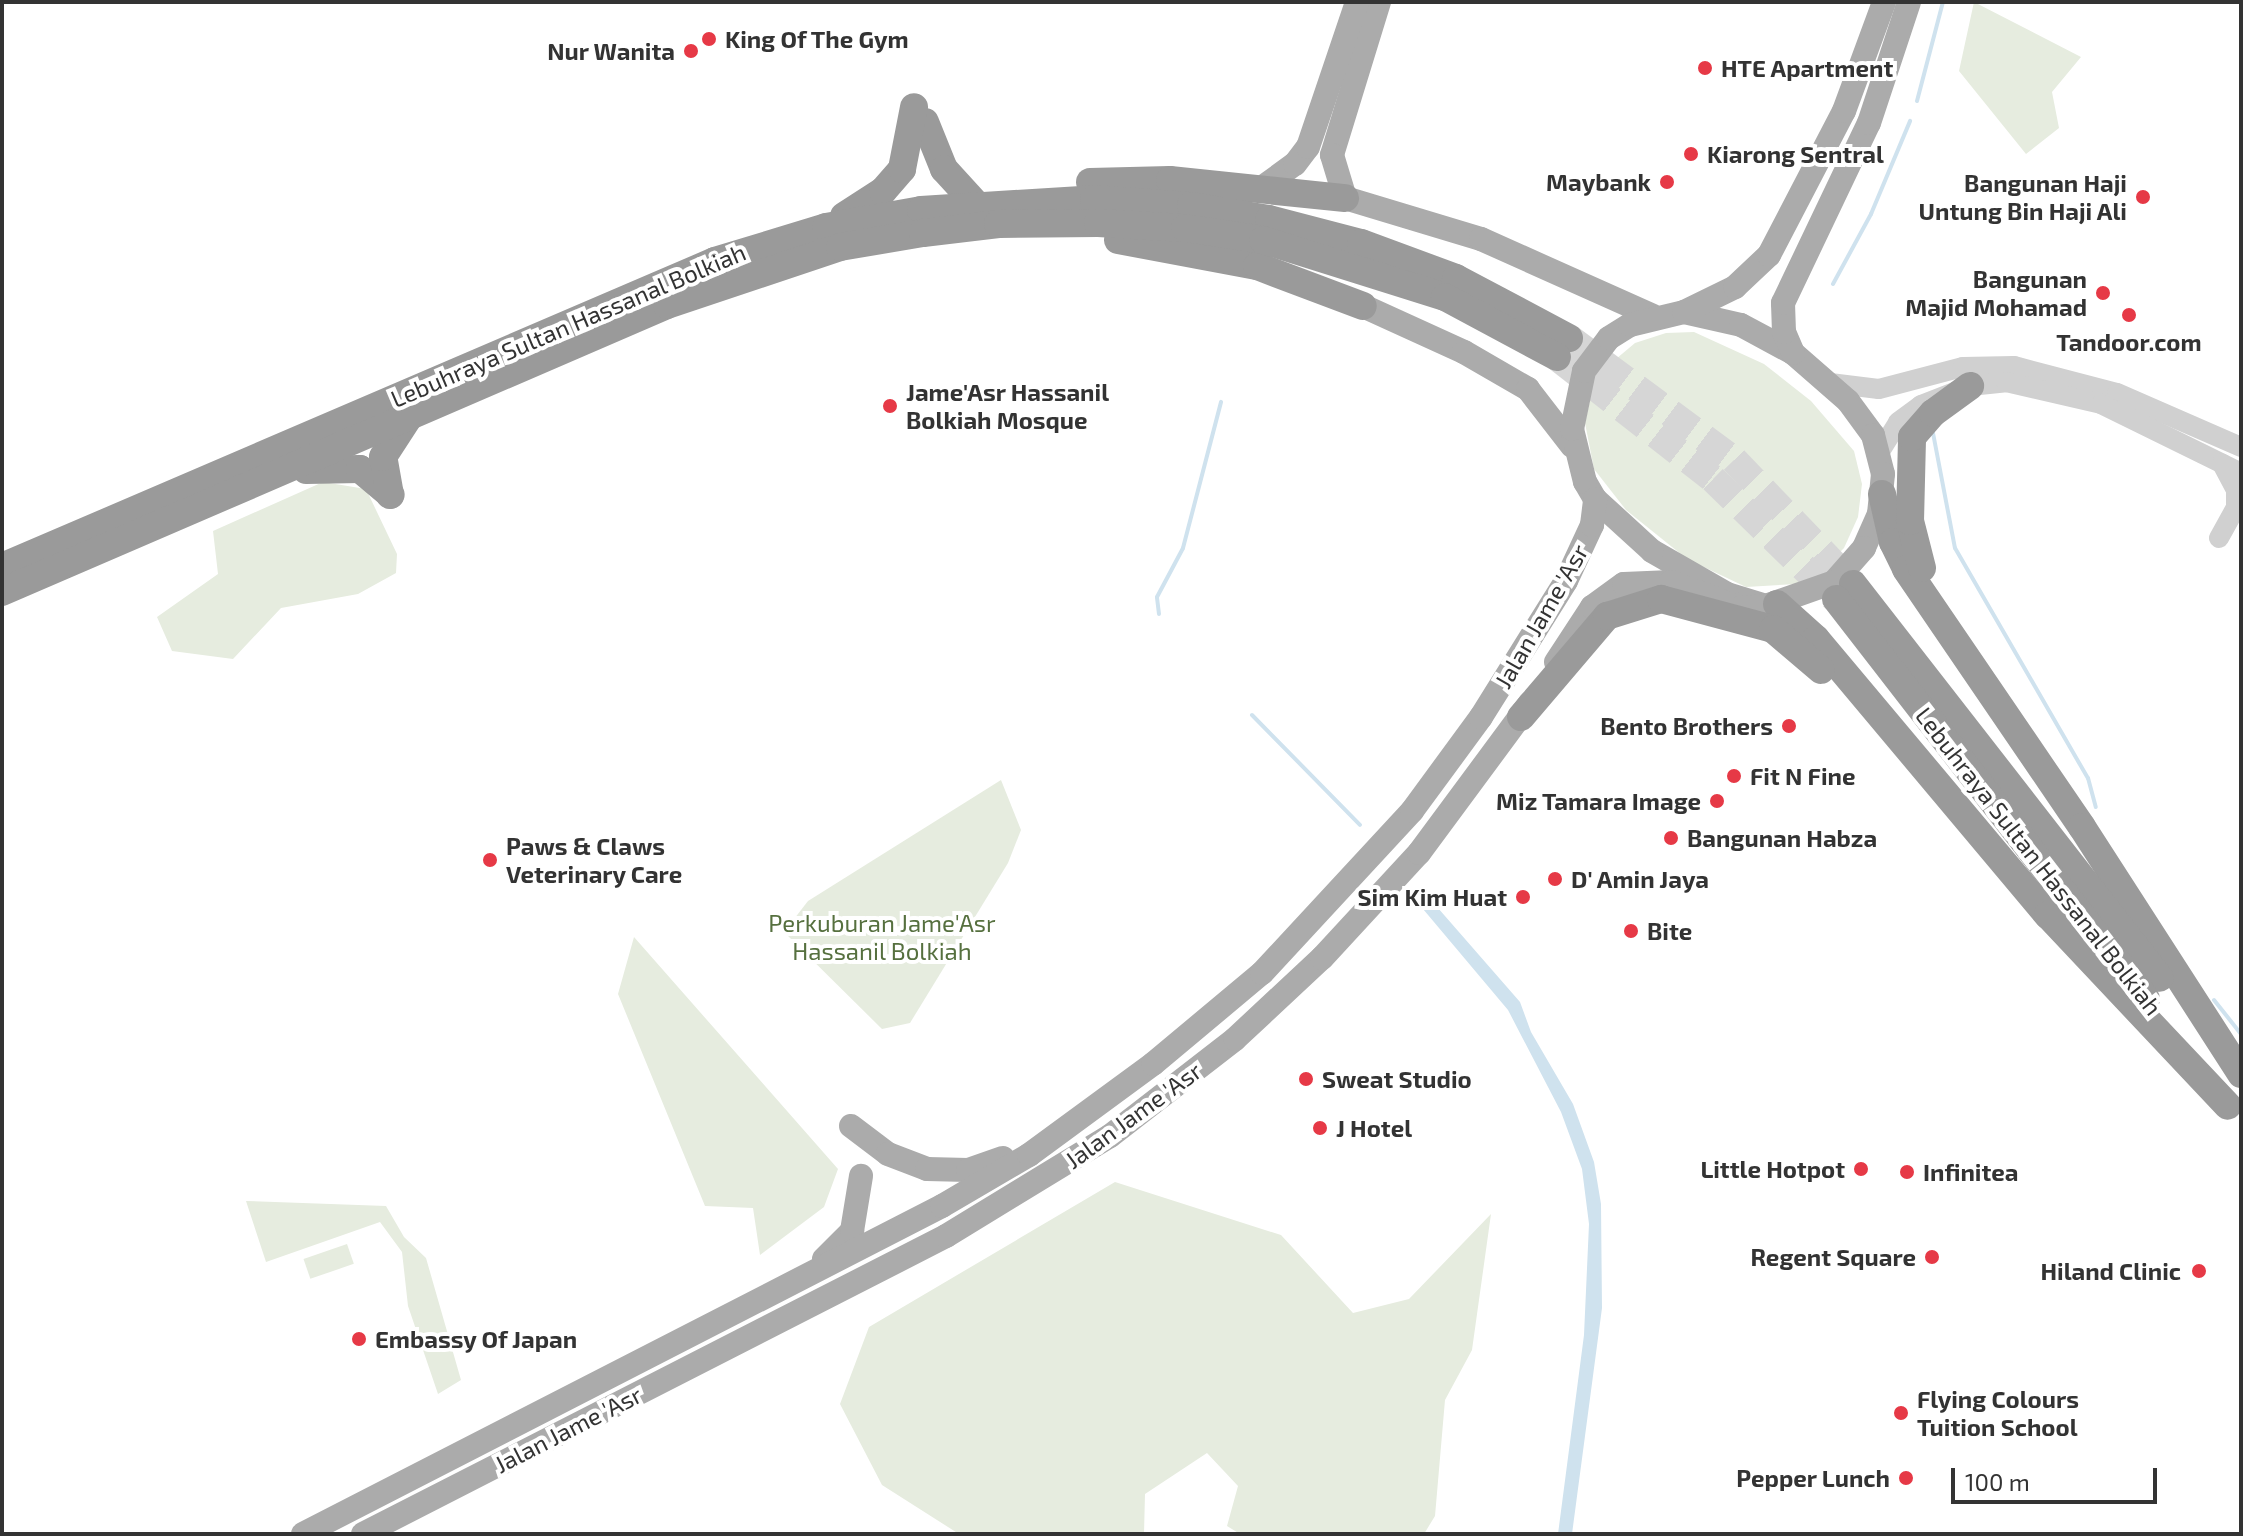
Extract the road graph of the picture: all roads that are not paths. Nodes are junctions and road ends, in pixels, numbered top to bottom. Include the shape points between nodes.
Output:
1 (1357, 2) edge
2 (1379, 2) edge
3 (1884, 2) edge
4 (1909, 2) edge
5 (1263, 187) junction
6 (1345, 198) junction
7 (985, 211) junction
8 (826, 227) junction
9 (1363, 306) joint
10 (1684, 312) junction
11 (1653, 316) junction
12 (1563, 348) tunnel mouth
13 (1793, 353) junction
14 (1830, 383) junction
15 (1970, 386) junction
16 (410, 417) junction
17 (2241, 447) edge
18 (1573, 448) junction
19 (1879, 453) junction
20 (2222, 464) junction
21 (2241, 473) edge
22 (265, 479) junction
23 (1882, 494) junction
24 (1595, 499) junction
25 (2219, 538) dead end
26 (2, 567) edge
27 (2, 592) edge
28 (1844, 592) tunnel mouth
29 (1772, 605) junction
30 (1963, 654) junction
31 (1521, 717) junction
32 (1903, 748) junction
33 (2241, 1074) edge
34 (2237, 1104) edge
35 (1096, 1106) junction
36 (851, 1126) dead end
37 (861, 1176) dead end
38 (798, 1281) junction
39 (801, 1309) junction
40 (677, 1344) junction
41 (303, 1534) edge
42 (363, 1534) edge
43 (394, 1534) edge

1 - 5 main road via 1308,147 1295,164
2 - 6 main road via 1332,155
3 - 10 main road via 1844,111 1769,255 1735,287
4 - 13 main road via 1869,123 1783,303 1784,332
5 - 6 highway
5 - 7 highway via 1170,180 1075,183 1036,187
6 - 11 main road via 1481,239
7 - 8 highway, Lebuhraya Sultan Hassanal Bolkiah
7 - 8 highway via 944,169 920,114 902,169 883,191
7 - 9 highway via 1257,266
7 - 12 highway, Lebuhraya Sultan Hassanal Bolkiah via 1150,202 1269,219 1361,243 1456,278
7 - 16 highway, Lebuhraya Sultan Hassanal Bolkiah via 759,270
8 - 26 highway, Lebuhraya Sultan Hassanal Bolkiah via 658,283
9 - 18 main road via 1464,352 1528,389
10 - 11 main road
10 - 13 main road via 1741,325
11 - 18 main road via 1609,338 1584,371 1572,412
13 - 14 main road
14 - 17 street via 1879,389 1963,367 2014,366 2117,393
14 - 19 main road via 1862,417
15 - 19 street via 1908,413
15 - 20 street via 2006,382 2068,393 2127,415
15 - 30 highway via 1919,427 1909,451 1915,551
16 - 22 highway, Lebuhraya Sultan Hassanal Bolkiah
16 - 22 highway via 383,457 391,495 375,476 343,466
18 - 24 main road
19 - 23 main road
20 - 21 street
20 - 25 street via 2236,490 2236,507
22 - 27 highway, Lebuhraya Sultan Hassanal Bolkiah
23 - 29 main road via 1872,532 1851,566 1834,582
23 - 30 highway via 1893,542 1906,569
24 - 29 main road via 1669,565 1727,594
24 - 35 main road, Jalan Jame 'Asr via 1592,525 1566,581 1481,717 1412,811 1262,973
28 - 34 highway, Lebuhraya Sultan Hassanal Bolkiah
29 - 31 main road, Jalan Jame 'Asr via 1748,610 1655,580 1615,588 1583,619
29 - 32 highway via 1816,639
30 - 33 highway
31 - 32 highway via 1607,616 1661,599 1785,637
31 - 39 main road, Jalan Jame 'Asr via 1474,784 1380,897 1235,1039 1110,1136 1018,1195
32 - 34 highway via 2106,979
35 - 36 main road via 1005,1158 968,1170 909,1164 875,1147
35 - 38 main road, Jalan Jame 'Asr via 987,1181
37 - 38 main road via 852,1231
38 - 40 main road, Jalan Jame 'Asr
39 - 40 main road via 773,1307 718,1334
39 - 42 main road, Jalan Jame 'Asr
39 - 43 main road via 780,1333 707,1374
40 - 41 main road, Jalan Jame 'Asr

